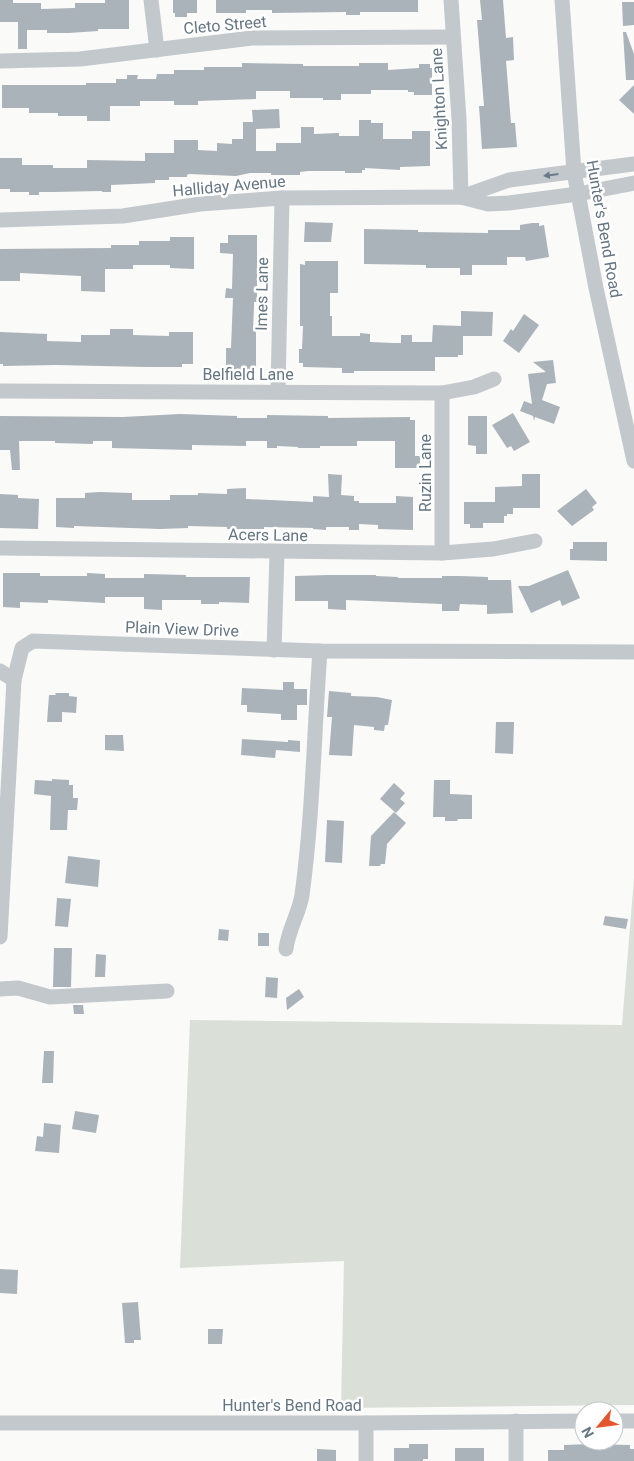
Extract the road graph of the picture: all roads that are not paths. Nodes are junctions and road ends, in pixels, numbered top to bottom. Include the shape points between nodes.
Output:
1 (150, 0) edge
2 (451, 0) edge
3 (562, 0) edge
4 (453, 37) junction
5 (157, 50) junction
6 (0, 61) edge
7 (634, 164) edge
8 (574, 172) junction
9 (634, 183) edge
10 (578, 194) junction
11 (461, 197) junction
12 (282, 198) junction
13 (0, 220) edge
14 (494, 379) dead end
15 (0, 391) edge
16 (278, 391) junction
17 (442, 393) junction
18 (634, 462) edge
19 (535, 541) dead end
20 (0, 548) edge
21 (277, 552) junction
22 (442, 553) junction
23 (274, 650) junction
24 (320, 651) junction
25 (634, 652) edge
26 (0, 672) edge
27 (14, 680) junction
28 (0, 937) edge
29 (286, 949) dead end
30 (0, 989) edge
31 (167, 991) dead end
32 (516, 1421) junction
33 (574, 1421) edge
34 (0, 1423) edge
35 (366, 1423) junction
36 (366, 1461) edge
37 (516, 1461) edge

1 - 5 street
2 - 4 street, Knighton Lane
3 - 8 street, Hunter's Bend Road
4 - 5 street, Cleto Street via 252,38
4 - 11 street, Knighton Lane
5 - 6 street, Cleto Street via 80,59
7 - 8 street, Halliday Avenue
8 - 10 street, Hunter's Bend Road
8 -> 11 street, Halliday Avenue via 509,180
9 - 10 street, Halliday Avenue
10 - 11 street, Halliday Avenue via 488,204
10 - 18 street, Hunter's Bend Road
11 - 12 street, Halliday Avenue
12 - 13 street, Halliday Avenue via 200,204 123,216
12 - 16 street, Imes Lane
14 - 17 street, Belfield Lane via 474,387
15 - 16 street, Belfield Lane
16 - 17 street, Belfield Lane
17 - 22 street, Ruzin Lane
19 - 22 street, Acers Lane via 493,550
20 - 21 street, Acers Lane
21 - 22 street, Acers Lane
21 - 23 street
23 - 24 street, Plain View Drive
23 - 27 street, Plain View Drive via 33,641 22,648
24 - 25 street, Plain View Drive
24 - 29 street via 302,897
26 - 27 street
27 - 28 street, Plain View Drive
30 - 31 street via 18,988 50,996
32 - 33 street, Hunter's Bend Road
32 - 35 street, Hunter's Bend Road
32 - 37 street
34 - 35 street, Hunter's Bend Road
35 - 36 street

